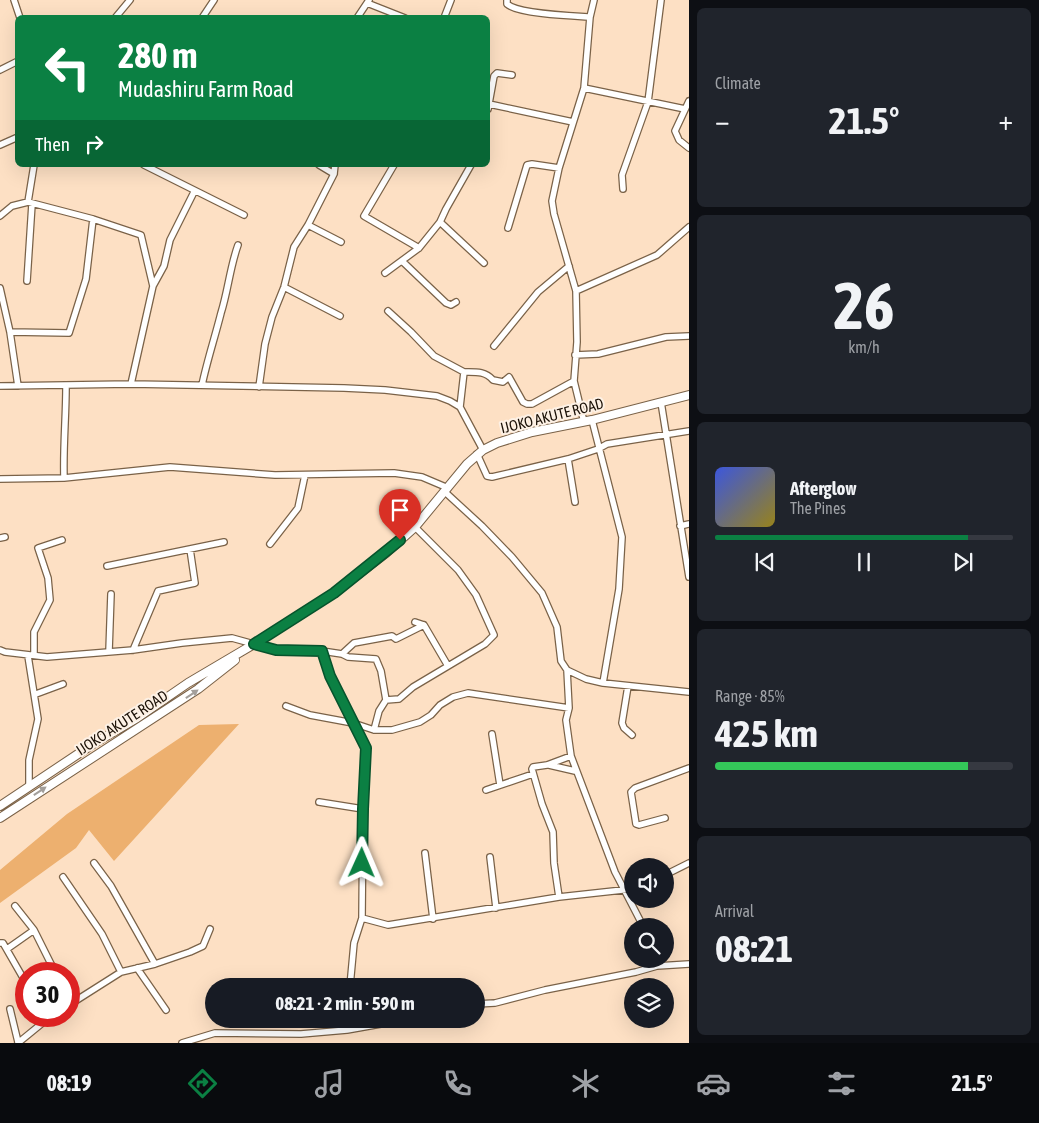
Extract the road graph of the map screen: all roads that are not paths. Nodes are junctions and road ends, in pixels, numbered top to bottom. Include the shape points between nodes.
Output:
1 (14, 0) edge
2 (130, 0) edge
3 (214, 0) edge
4 (451, 0) edge
5 (507, 0) edge
6 (594, 0) edge
7 (661, 0) edge
8 (368, 1) edge
9 (19, 15) edge
10 (118, 15) edge
11 (204, 15) edge
12 (359, 15) edge
13 (398, 15) edge
14 (445, 15) edge
15 (590, 17) junction
16 (15, 62) edge
17 (0, 70) edge
18 (512, 75) dead end
19 (490, 87) edge
20 (584, 88) junction
21 (689, 101) edge
22 (648, 102) junction
23 (490, 106) edge
24 (685, 109) junction
25 (574, 122) junction
26 (15, 138) edge
27 (0, 145) edge
28 (689, 148) edge
29 (34, 167) edge
30 (147, 167) edge
31 (157, 167) edge
32 (322, 167) edge
33 (335, 167) edge
34 (393, 167) edge
35 (469, 167) edge
36 (559, 168) junction
37 (156, 172) junction
38 (334, 174) junction
39 (623, 189) dead end
40 (194, 192) junction
41 (30, 203) junction
42 (0, 216) edge
43 (244, 216) dead end
44 (93, 219) junction
45 (440, 222) junction
46 (308, 225) junction
47 (689, 227) edge
48 (508, 228) dead end
49 (341, 242) dead end
50 (238, 245) dead end
51 (419, 248) junction
52 (402, 261) junction
53 (484, 263) dead end
54 (569, 266) junction
55 (385, 273) dead end
56 (27, 281) dead end
57 (153, 286) junction
58 (0, 288) edge
59 (284, 288) junction
60 (576, 291) junction
61 (456, 302) dead end
62 (388, 311) dead end
63 (340, 316) dead end
64 (10, 332) junction
65 (689, 336) edge
66 (494, 346) dead end
67 (575, 355) junction
68 (464, 372) junction
69 (574, 381) junction
70 (131, 384) junction
71 (202, 385) junction
72 (0, 386) edge
73 (18, 386) junction
74 (66, 386) junction
75 (259, 387) junction
76 (689, 395) edge
77 (661, 402) junction
78 (460, 407) junction
79 (588, 421) junction
80 (689, 432) edge
81 (666, 434) junction
82 (598, 449) junction
83 (480, 452) junction
84 (568, 459) junction
85 (305, 476) junction
86 (64, 478) junction
87 (0, 479) edge
88 (447, 490) junction
89 (575, 502) dead end
90 (689, 524) edge
91 (415, 526) junction
92 (680, 526) junction
93 (62, 540) dead end
94 (224, 542) dead end
95 (270, 544) dead end
96 (190, 549) junction
97 (107, 566) dead end
98 (689, 577) edge
99 (111, 594) dead end
100 (415, 622) dead end
101 (424, 625) junction
102 (254, 644) junction
103 (0, 650) edge
104 (133, 650) junction
105 (109, 651) junction
106 (322, 651) junction
107 (342, 654) junction
108 (31, 655) junction
109 (448, 666) junction
110 (567, 670) junction
111 (603, 683) junction
112 (63, 684) dead end
113 (628, 686) junction
114 (689, 692) edge
115 (36, 694) junction
116 (386, 700) junction
117 (286, 706) dead end
118 (569, 708) junction
119 (353, 723) junction
120 (374, 730) junction
121 (492, 734) dead end
122 (632, 736) dead end
123 (571, 756) junction
124 (547, 765) junction
125 (689, 768) edge
126 (576, 771) junction
127 (533, 774) junction
128 (500, 785) junction
129 (29, 786) junction
130 (486, 790) dead end
131 (319, 802) dead end
132 (1, 804) edge
133 (363, 809) junction
134 (0, 818) edge
135 (665, 818) dead end
136 (425, 853) dead end
137 (490, 857) dead end
138 (94, 863) dead end
139 (689, 863) edge
140 (674, 870) edge
141 (63, 877) dead end
142 (624, 891) joint
143 (559, 897) junction
144 (15, 906) dead end
145 (496, 908) junction
146 (362, 918) junction
147 (433, 919) junction
148 (210, 929) dead end
149 (34, 930) junction
150 (0, 943) edge
151 (7, 949) junction
152 (50, 962) edge
153 (15, 963) edge
154 (155, 964) junction
155 (689, 964) edge
156 (674, 965) edge
157 (137, 968) junction
158 (649, 968) edge
159 (121, 972) junction
160 (351, 978) edge
161 (80, 998) edge
162 (485, 1004) edge
163 (10, 1009) dead end
164 (166, 1010) dead end
165 (35, 1027) edge
166 (358, 1028) edge
167 (347, 1030) joint
168 (18, 1042) edge
169 (182, 1043) edge

1 - 9 street
2 - 10 street
3 - 11 street
4 - 14 street
5 - 15 street via 510,7
6 - 15 street
7 - 22 street
8 - 12 street
8 - 13 street
15 - 20 street
16 - 17 street
18 - 19 street via 497,73
20 - 22 street
20 - 25 street
21 - 24 street
22 - 24 street
22 - 39 street via 622,175
23 - 25 street
24 - 28 street via 675,131 679,140
25 - 36 street
26 - 27 street
29 - 41 street
30 - 37 street
31 - 37 street
32 - 38 street
33 - 38 street
34 - 51 street via 364,216
35 - 45 street
36 - 48 street via 527,165
36 - 54 street via 552,201
37 - 40 street
38 - 46 street
40 - 43 street
40 - 57 street via 170,240 164,266
41 - 42 street via 12,206
41 - 44 street
41 - 56 street
44 - 57 street via 142,235
44 - 64 street via 86,280 69,333
45 - 51 street
45 - 53 street
46 - 49 street
46 - 59 street via 294,247
47 - 60 street via 657,255
50 - 71 street
51 - 52 street
52 - 55 street
52 - 61 street via 446,303
54 - 60 street
54 - 66 street via 538,292
57 - 70 street
58 - 64 street
59 - 63 street
59 - 75 street via 265,344
60 - 67 street
62 - 68 street via 434,356
64 - 73 street
65 - 67 street via 666,337 598,354
67 - 69 street
68 - 69 street via 478,372 503,382 509,377 527,404
68 - 78 street
69 - 79 street
70 - 71 street
70 - 74 street
71 - 75 street
72 - 73 street
73 - 74 street
74 - 86 street
75 - 78 street via 394,391 437,396
76 - 77 main road, IJOKO AKUTE ROAD
77 - 79 main road, IJOKO AKUTE ROAD
77 - 81 street
78 - 83 street
79 - 82 street
79 - 83 main road, IJOKO AKUTE ROAD via 532,432
80 - 81 street
81 - 82 street via 607,444
81 - 92 street
82 - 84 street
82 - 111 street via 622,547 619,589
83 - 84 street via 487,476 492,477
83 - 88 main road, IJOKO AKUTE ROAD
84 - 89 street
85 - 86 street via 170,467
85 - 88 street via 394,473 422,478
85 - 95 street via 298,508
86 - 87 street
88 - 91 main road, IJOKO AKUTE ROAD
88 - 110 street via 542,593 557,627 561,661
90 - 92 street
91 - 102 main road, IJOKO AKUTE ROAD via 334,593
91 - 109 street via 458,570 476,594 494,635
92 - 98 street
93 - 108 street via 38,548 48,578 50,600 34,632
94 - 96 street
96 - 97 street
96 - 104 street via 195,583 158,591
99 - 105 street
100 - 101 street
101 - 107 street via 396,639 392,636 354,643
101 - 109 street
102 - 104 street via 232,638
102 - 106 street via 276,650
102 - 129 main road, IJOKO AKUTE ROAD via 188,682
134 -> 102 main road, IJOKO AKUTE ROAD via 198,690
103 - 108 street
104 - 105 street
105 - 108 street via 46,657
106 - 107 street
106 - 119 street via 330,676
107 - 116 street via 376,659
108 - 115 street
109 - 116 street via 399,699
110 - 111 street
110 - 118 street
111 - 113 street
112 - 115 street
113 - 114 street
113 - 122 street via 622,724
115 - 129 street via 38,719 29,760
116 - 120 street
117 - 119 street via 310,715
118 - 120 street via 468,693 453,697 420,722 392,730
118 - 123 street via 566,720
119 - 120 street
119 - 133 street via 366,748
121 - 128 street
123 - 124 street
123 - 126 street
124 - 126 street
124 - 127 street via 533,767
125 - 135 street via 631,792 636,824
126 - 142 street
127 - 128 street
127 - 143 street via 553,832
128 - 130 street
129 - 132 main road, IJOKO AKUTE ROAD
131 - 133 street
133 - 146 street
136 - 147 street
137 - 145 street
138 - 154 street via 111,886
139 - 140 street
141 - 159 street via 102,934
142 - 143 street
143 - 145 street
144 - 149 street
145 - 147 street
146 - 147 street via 388,925
146 - 160 street via 354,943
148 - 154 street via 203,946
149 - 151 street
149 - 152 street
150 - 151 street
151 - 153 street
154 - 157 street
155 - 156 street
157 - 159 street
157 - 164 street
158 - 162 street
159 - 161 street
163 - 168 street
165 - 168 street
166 - 167 street
167 - 169 street via 301,1034 215,1033

